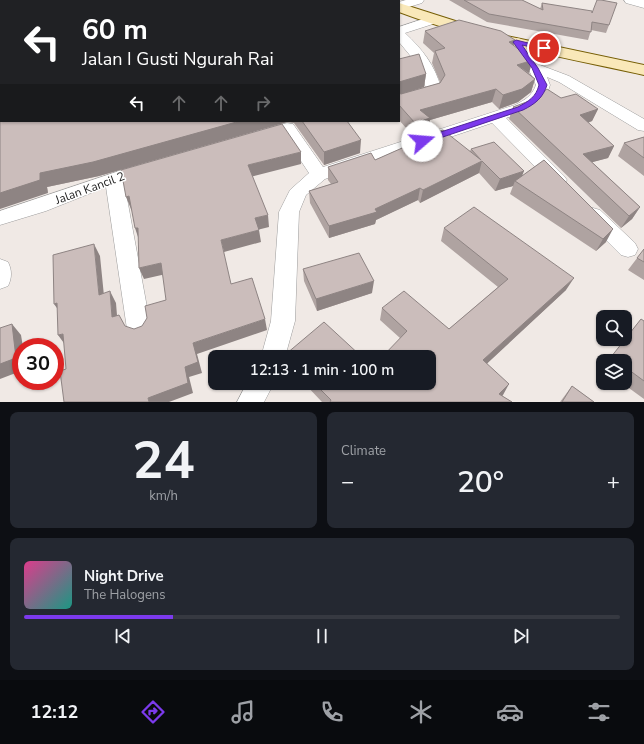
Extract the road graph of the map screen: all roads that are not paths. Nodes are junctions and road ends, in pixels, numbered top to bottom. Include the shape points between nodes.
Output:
1 (418, 0) edge
2 (630, 0) edge
3 (644, 4) edge
4 (400, 6) edge
5 (400, 6) edge
6 (432, 20) junction
7 (400, 31) edge
8 (400, 36) edge
9 (516, 42) junction
10 (535, 68) junction
11 (644, 70) edge
12 (400, 101) edge
13 (495, 117) junction
14 (285, 125) edge
15 (644, 126) edge
16 (241, 140) edge
17 (159, 164) edge
18 (319, 175) junction
19 (114, 178) junction
20 (568, 190) edge
21 (583, 205) edge
22 (0, 218) edge
23 (628, 248) dead end
24 (0, 268) edge
25 (0, 280) edge
26 (139, 329) edge
27 (275, 350) edge
28 (257, 390) edge
29 (250, 402) edge

1 - 4 street
2 - 3 street
5 - 6 main road
6 - 7 street
6 - 9 main road
8 - 12 street via 421,55 434,88 431,92
9 - 10 street
9 - 11 main road
10 - 13 street via 543,85 540,94 532,103
10 - 15 street via 564,79
13 - 18 street
13 - 20 street
14 - 16 street
14 - 18 street
17 - 19 street, Jalan Kancil 2
18 - 27 street via 300,189 293,198 289,212 283,321
19 - 22 street, Jalan Kancil 2
19 - 26 street
21 - 23 street
24 - 25 street
28 - 29 street

